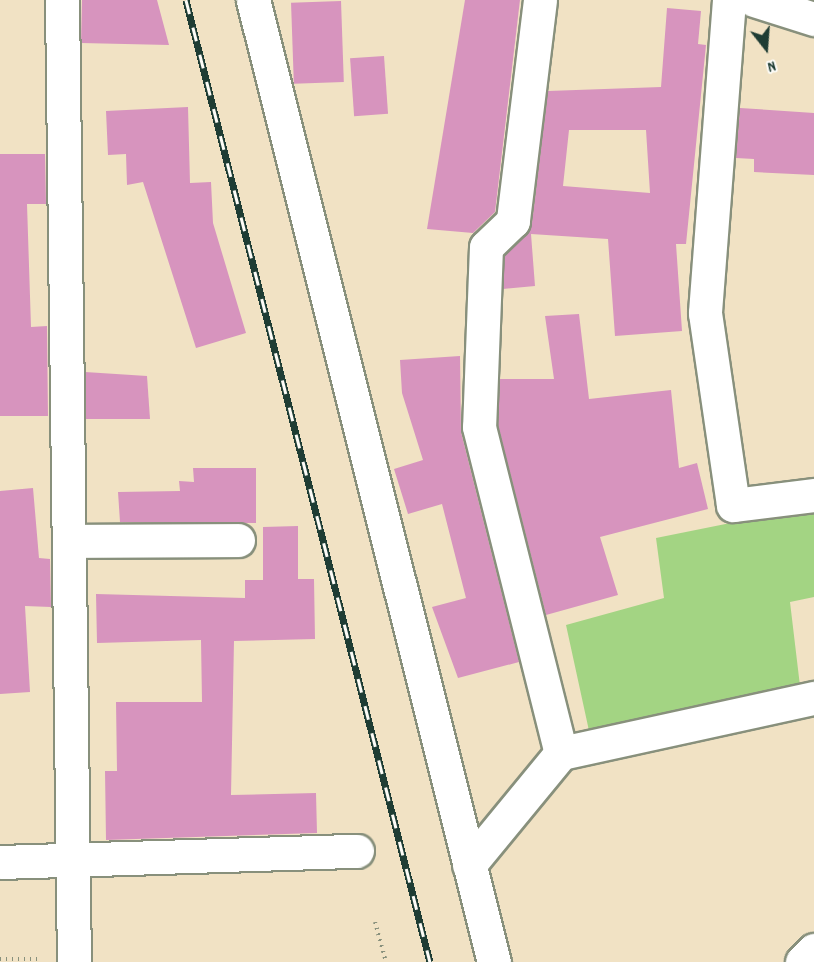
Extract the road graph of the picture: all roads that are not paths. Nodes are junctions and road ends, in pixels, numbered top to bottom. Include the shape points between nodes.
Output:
1 (62, 0) edge
2 (253, 0) edge
3 (540, 0) edge
4 (729, 0) edge
5 (754, 0) edge
6 (814, 19) edge
7 (814, 495) edge
8 (238, 540) dead end
9 (70, 541) junction
10 (814, 698) edge
11 (561, 753) junction
12 (357, 851) dead end
13 (74, 861) junction
14 (0, 862) edge
15 (470, 865) junction
16 (814, 950) edge
17 (74, 962) edge
18 (494, 962) edge
19 (802, 962) edge

1 - 9 street
2 - 15 street
3 - 11 street via 513,221 486,248 479,427
4 - 7 street via 705,313 733,505
5 - 6 street
8 - 9 street
9 - 13 street
10 - 11 street
11 - 15 street
12 - 13 street
13 - 14 street
13 - 17 street
15 - 18 street
16 - 19 street

